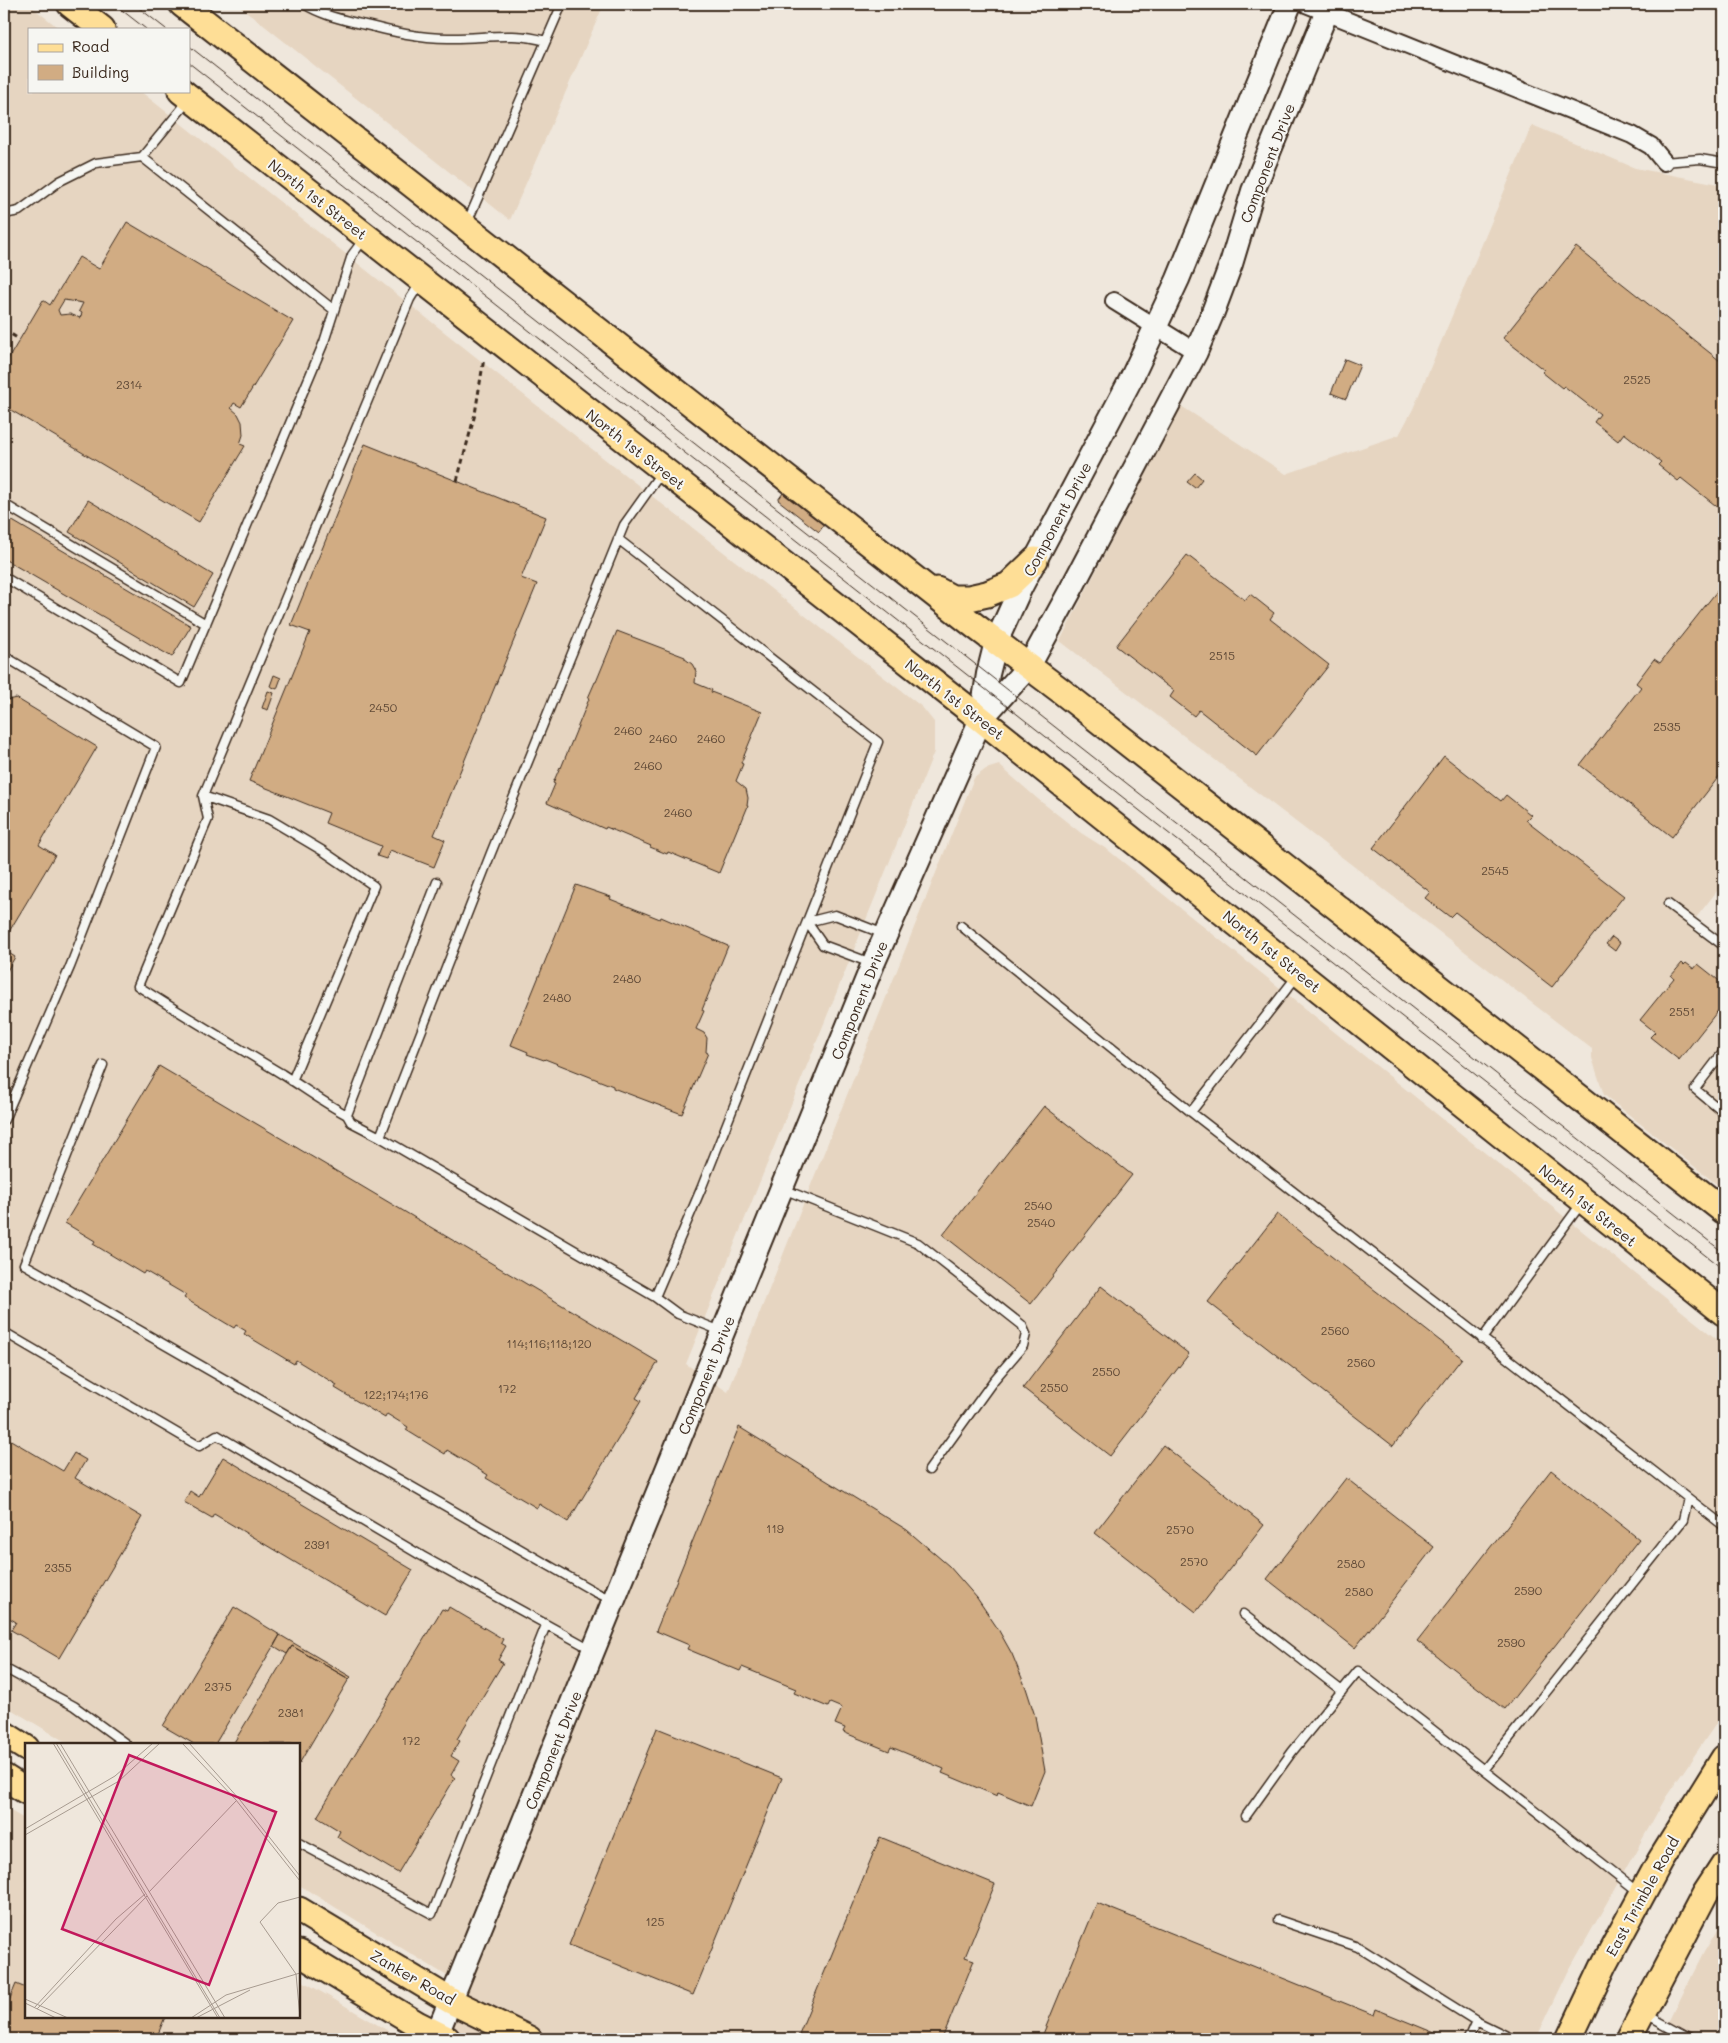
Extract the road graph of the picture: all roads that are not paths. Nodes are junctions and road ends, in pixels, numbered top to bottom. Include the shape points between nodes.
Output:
1 (70, 4) edge
2 (182, 4) edge
3 (304, 4) edge
4 (562, 4) edge
5 (1290, 4) edge
6 (1306, 4) edge
7 (1329, 8) edge
8 (101, 28) edge
9 (546, 41) junction
10 (186, 95) edge
11 (142, 157) junction
12 (1664, 162) joint
13 (1724, 163) edge
14 (4, 214) edge
15 (465, 227) junction
16 (366, 236) junction
17 (422, 281) junction
18 (1114, 301) dead end
19 (334, 310) junction
20 (1156, 326) junction
21 (1196, 352) junction
22 (663, 470) junction
23 (4, 504) edge
24 (618, 539) junction
25 (1035, 560) junction
26 (909, 574) junction
27 (4, 577) edge
28 (206, 624) junction
29 (996, 642) junction
30 (4, 656) edge
31 (1029, 666) junction
32 (981, 719) junction
33 (203, 796) junction
34 (436, 882) dead end
35 (1668, 904) dead end
36 (807, 922) junction
37 (961, 926) dead end
38 (886, 934) junction
39 (1724, 946) edge
40 (873, 964) junction
41 (1300, 973) junction
42 (1724, 1051) edge
43 (103, 1065) dead end
44 (292, 1081) junction
45 (1191, 1112) junction
46 (1724, 1113) edge
47 (347, 1115) junction
48 (4, 1120) edge
49 (380, 1137) junction
50 (783, 1188) junction
51 (1583, 1201) junction
52 (1724, 1211) edge
53 (655, 1297) junction
54 (1724, 1313) edge
55 (4, 1332) edge
56 (724, 1332) junction
57 (1482, 1339) junction
58 (929, 1470) dead end
59 (1688, 1498) junction
60 (1724, 1526) edge
61 (614, 1601) junction
62 (1243, 1614) dead end
63 (546, 1626) junction
64 (594, 1650) junction
65 (4, 1668) edge
66 (1342, 1691) junction
67 (4, 1734) edge
68 (114, 1741) edge
69 (25, 1747) edge
70 (1724, 1758) edge
71 (1484, 1770) junction
72 (4, 1777) edge
73 (25, 1790) edge
74 (1246, 1816) dead end
75 (300, 1844) edge
76 (1724, 1865) edge
77 (1641, 1895) junction
78 (300, 1911) edge
79 (1278, 1920) dead end
80 (300, 1954) edge
81 (451, 2001) junction
82 (1642, 2013) junction
83 (1476, 2021) junction
84 (442, 2037) edge
85 (529, 2039) edge
86 (1468, 2039) edge
87 (1513, 2039) edge
88 (1569, 2039) edge
89 (1629, 2039) edge
90 (1690, 2039) edge

1 - 8 main road
2 - 15 main road
3 - 9 lane via 337,18 394,33 448,38 528,36
4 - 9 lane
5 - 20 main road, Component Drive
6 - 7 street
7 - 12 street via 1632,135 1651,146
7 - 21 main road, Component Drive via 1254,191 1228,272
9 - 15 lane
10 - 11 lane
10 - 16 main road, North 1st Street
11 - 14 lane via 96,163 60,181 19,210
11 - 19 lane
12 - 13 lane via 1700,159
15 - 26 main road
16 - 17 main road, North 1st Street
16 - 19 lane via 352,254
17 - 22 main road, North 1st Street
17 - 33 lane via 407,308
18 - 20 street
19 - 28 lane via 324,342
20 - 21 street
20 - 25 main road, Component Drive
21 - 31 main road, Component Drive
22 - 24 lane via 624,525
22 - 32 main road, North 1st Street
23 - 28 lane
24 - 36 lane via 878,742
24 - 49 lane
25 - 26 main road via 1009,584 969,598 952,598
25 - 29 main road, Component Drive
26 - 29 main road
27 - 28 lane via 181,684
29 - 31 main road
29 - 32 main road, Component Drive
30 - 48 lane via 156,747 70,968
31 - 32 main road, Component Drive
31 - 52 main road
32 - 38 main road, Component Drive
32 - 41 main road, North 1st Street
33 - 44 lane via 208,819 138,986
33 - 44 lane via 269,819 374,886
34 - 47 lane
35 - 39 lane
36 - 38 lane via 835,915
36 - 40 lane via 823,945
36 - 53 lane
37 - 45 lane
38 - 40 main road, Component Drive
40 - 50 main road, Component Drive
41 - 45 lane
41 - 51 main road, North 1st Street
42 - 46 lane via 1695,1089
43 - 61 lane via 24,1264
44 - 47 lane
45 - 57 lane
47 - 49 lane via 351,1122
49 - 53 lane
50 - 56 main road, Component Drive
50 - 58 lane via 918,1243 1022,1325 1026,1334 1022,1346
51 - 54 main road, North 1st Street
51 - 57 lane
53 - 56 lane via 678,1314
55 - 63 lane via 200,1446 217,1435
56 - 61 main road, Component Drive
57 - 59 lane
59 - 60 lane
59 - 71 lane via 1683,1520
61 - 64 main road, Component Drive
62 - 66 lane
63 - 64 lane
63 - 75 lane via 432,1914
64 - 81 main road, Component Drive
65 - 68 lane via 74,1706
66 - 71 lane via 1358,1671
66 - 74 lane
67 - 69 main road
70 - 77 main road, East Trimble Road
71 - 77 lane
72 - 73 main road
76 - 82 main road via 1705,1894
77 - 88 main road, East Trimble Road
78 - 81 main road, Zanker Road
79 - 83 lane via 1358,1947
80 - 84 main road
81 - 84 main road, Component Drive
81 - 85 main road, Zanker Road
82 - 89 main road
82 - 90 lane
83 - 86 lane
83 - 87 lane

